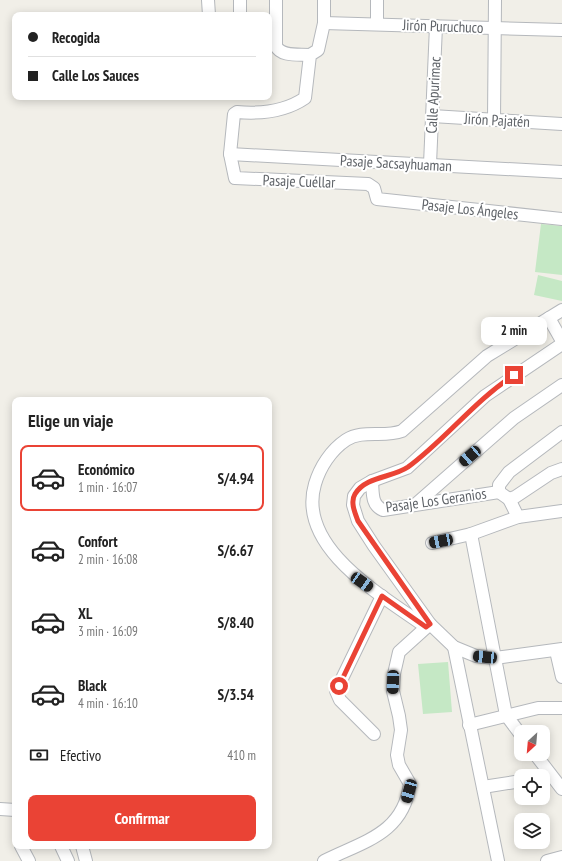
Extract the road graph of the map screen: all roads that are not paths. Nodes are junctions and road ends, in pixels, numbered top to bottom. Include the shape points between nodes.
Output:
1 (208, 0) edge
2 (240, 0) edge
3 (276, 0) edge
4 (324, 0) edge
5 (377, 0) edge
6 (495, 0) edge
7 (209, 12) edge
8 (240, 12) edge
9 (324, 22) junction
10 (377, 24) junction
11 (436, 26) junction
12 (495, 28) junction
13 (562, 30) edge
14 (310, 55) junction
15 (432, 116) junction
16 (494, 120) junction
17 (562, 124) edge
18 (230, 154) junction
19 (430, 164) junction
20 (562, 172) edge
21 (377, 199) joint
22 (562, 219) edge
23 (562, 310) edge
24 (549, 318) junction
25 (562, 342) edge
26 (562, 385) edge
27 (562, 432) edge
28 (562, 469) edge
29 (372, 481) junction
30 (498, 492) junction
31 (509, 499) junction
32 (416, 504) junction
33 (562, 511) edge
34 (518, 517) junction
35 (471, 534) junction
36 (432, 543) dead end
37 (382, 596) junction
38 (428, 625) junction
39 (454, 647) junction
40 (559, 650) edge
41 (495, 658) junction
42 (562, 677) edge
43 (562, 708) edge
44 (506, 715) junction
45 (469, 724) junction
46 (514, 726) edge
47 (374, 734) dead end
48 (550, 779) edge
49 (514, 782) edge
50 (483, 787) junction
51 (562, 789) edge
52 (0, 809) edge
53 (12, 810) edge
54 (23, 849) edge
55 (62, 849) edge
56 (83, 849) edge
57 (562, 857) edge
58 (29, 861) edge
59 (68, 861) edge
60 (86, 861) edge
61 (324, 861) edge
62 (498, 861) edge
63 (547, 861) edge

1 - 7 street
2 - 8 street
3 - 14 street via 278,50 284,53
4 - 9 street
5 - 10 street
6 - 12 street
9 - 10 street, Jirón Puruchuco
9 - 14 street via 318,50
10 - 11 street, Jirón Puruchuco
11 - 12 street, Jirón Puruchuco
11 - 15 street, Calle Apurimac
12 - 13 street, Jirón Puruchuco
12 - 16 street
14 - 18 street via 305,98 258,114 234,114
15 - 16 street, Jirón Pajatén
15 - 19 street, Calle Apurimac
16 - 17 street, Jirón Pajatén
18 - 19 street, Pasaje Sacsayhuaman
18 - 21 street, Pasaje Cuéllar via 235,178 368,184 374,188
19 - 20 street, Pasaje Sacsayhuaman
21 - 22 street, Pasaje Los Ángeles
23 - 24 street
24 - 25 street
24 - 37 street via 487,356 402,431 393,434 359,434 347,440 336,448 317,474 312,494 312,512 322,536 343,565
25 - 29 street via 485,396 406,468
26 - 32 street via 514,418
27 - 30 street via 509,472 499,485
28 - 31 street via 551,473 515,498
29 - 32 street, Pasaje Los Geranios via 377,508 389,510
29 - 38 street via 360,488 354,496 353,505 358,521
30 - 31 street
30 - 32 street, Pasaje Los Geranios
31 - 34 street
33 - 34 street
34 - 35 street
35 - 36 street
35 - 41 street
37 - 38 street
37 - 47 street via 336,691 340,700
38 - 39 street
38 - 61 street via 399,652 394,674 393,691 400,730 397,755 399,765 410,784 407,800 399,816 384,832
39 - 41 street via 476,656
39 - 45 street
40 - 41 street
40 - 42 street
41 - 44 street
43 - 44 street via 538,708
44 - 45 street
44 - 46 street
45 - 50 street
48 - 51 street
49 - 50 street
50 - 62 street
52 - 53 street
54 - 58 street
55 - 59 street
56 - 60 street
57 - 63 street

